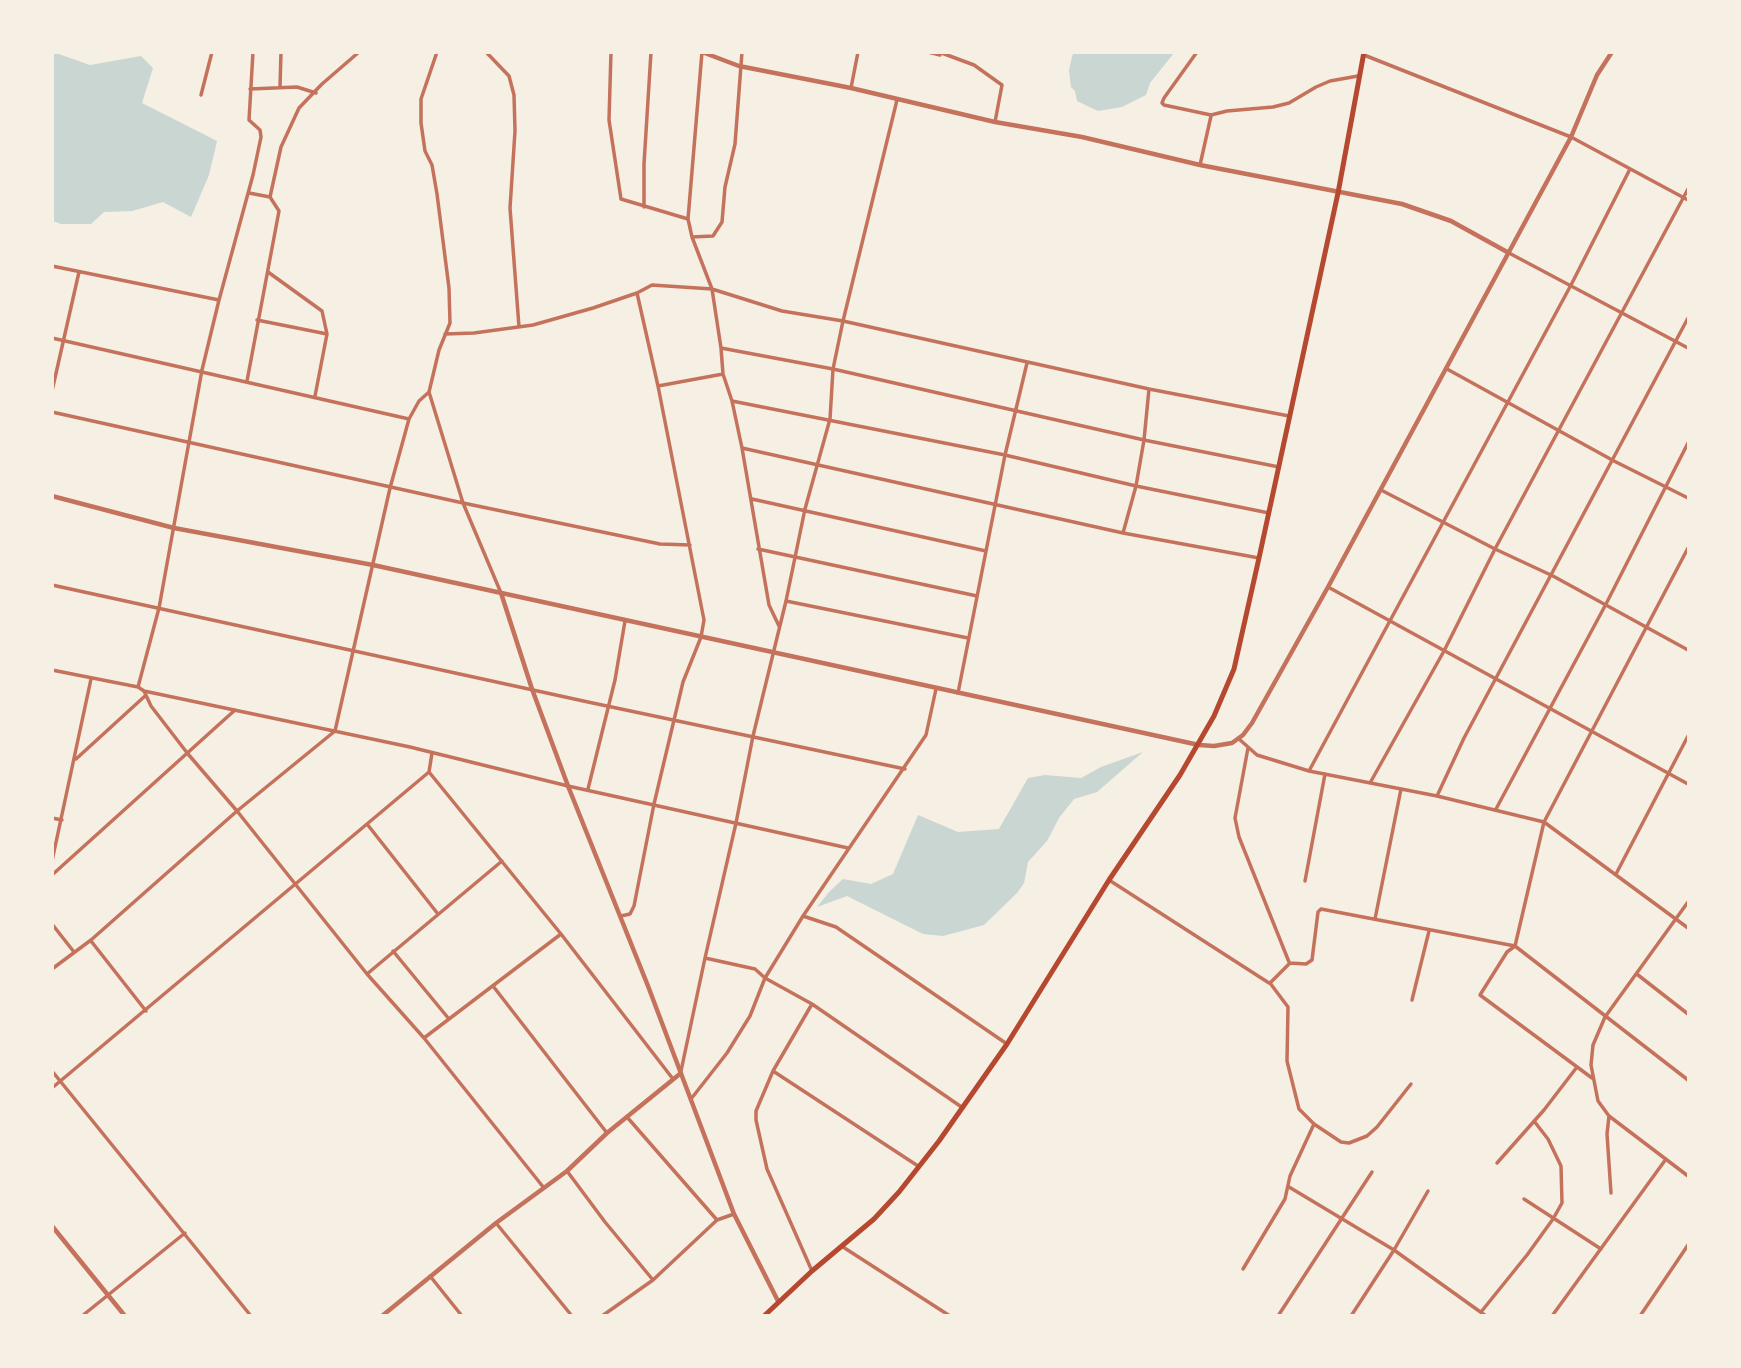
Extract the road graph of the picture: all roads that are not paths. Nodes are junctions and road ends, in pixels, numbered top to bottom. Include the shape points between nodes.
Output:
1 (212, 52) edge
2 (253, 52) edge
3 (281, 52) edge
4 (359, 52) edge
5 (437, 52) edge
6 (486, 52) edge
7 (611, 52) edge
8 (650, 52) edge
9 (702, 52) edge
10 (742, 52) edge
11 (858, 52) edge
12 (928, 52) edge
13 (1196, 52) edge
14 (1612, 52) edge
15 (941, 53) edge
16 (1364, 54) edge
17 (739, 66) junction
18 (1361, 75) junction
19 (280, 87) junction
20 (851, 88) junction
21 (250, 89) junction
22 (316, 93) junction
23 (201, 94) dead end
24 (897, 100) junction
25 (1211, 115) junction
26 (995, 122) junction
27 (1571, 137) junction
28 (1200, 165) junction
29 (1630, 169) junction
30 (1689, 189) edge
31 (249, 193) junction
32 (1338, 193) junction
33 (270, 197) junction
34 (1686, 199) edge
35 (644, 207) junction
36 (688, 219) junction
37 (692, 237) junction
38 (1509, 253) junction
39 (52, 266) edge
40 (79, 272) junction
41 (268, 272) junction
42 (1571, 285) junction
43 (712, 289) junction
44 (637, 293) junction
45 (219, 300) junction
46 (1624, 314) junction
47 (1689, 318) edge
48 (257, 320) junction
49 (843, 321) junction
50 (519, 327) junction
51 (327, 334) junction
52 (445, 334) junction
53 (52, 338) edge
54 (65, 340) junction
55 (1676, 341) junction
56 (721, 348) junction
57 (1689, 348) edge
58 (1027, 363) junction
59 (833, 369) junction
60 (1447, 369) junction
61 (202, 370) junction
62 (723, 374) junction
63 (247, 381) junction
64 (658, 386) junction
65 (1149, 389) junction
66 (52, 391) edge
67 (429, 391) junction
68 (315, 396) junction
69 (732, 401) junction
70 (1508, 402) junction
71 (1016, 410) junction
72 (52, 412) edge
73 (1291, 416) junction
74 (409, 419) junction
75 (830, 419) junction
76 (1558, 431) junction
77 (1144, 440) junction
78 (188, 442) junction
79 (1689, 443) edge
80 (742, 449) junction
81 (1005, 455) junction
82 (1614, 461) junction
83 (818, 467) junction
84 (1279, 467) junction
85 (1136, 486) junction
86 (1665, 486) junction
87 (390, 488) junction
88 (1381, 490) junction
89 (52, 496) edge
90 (1689, 498) edge
91 (751, 499) junction
92 (463, 503) junction
93 (995, 504) junction
94 (805, 509) junction
95 (1269, 513) junction
96 (1444, 523) junction
97 (174, 528) junction
98 (1123, 533) junction
99 (690, 545) junction
100 (1689, 548) edge
101 (758, 549) junction
102 (1495, 549) junction
103 (986, 551) junction
104 (794, 556) junction
105 (1259, 558) junction
106 (373, 565) junction
107 (1553, 576) junction
108 (52, 584) edge
109 (1328, 587) junction
110 (501, 593) junction
111 (977, 596) junction
112 (786, 601) junction
113 (1606, 604) junction
114 (159, 608) junction
115 (625, 620) junction
116 (1391, 621) junction
117 (779, 626) junction
118 (1646, 627) junction
119 (701, 637) junction
120 (968, 638) junction
121 (352, 649) junction
122 (1689, 650) edge
123 (1444, 651) junction
124 (774, 654) junction
125 (52, 670) edge
126 (90, 679) junction
127 (1497, 680) junction
128 (138, 687) junction
129 (532, 689) junction
130 (936, 689) junction
131 (144, 693) junction
132 (958, 693) junction
133 (608, 705) junction
134 (1551, 707) junction
135 (236, 709) junction
136 (674, 720) junction
137 (335, 730) junction
138 (1592, 730) junction
139 (753, 736) junction
140 (1689, 736) edge
141 (1239, 739) junction
142 (1199, 745) junction
143 (1248, 748) junction
144 (432, 752) junction
145 (188, 754) junction
146 (74, 761) junction
147 (905, 769) junction
148 (1309, 771) junction
149 (429, 772) junction
150 (1325, 774) junction
151 (1669, 774) junction
152 (1370, 783) junction
153 (1689, 784) edge
154 (568, 786) junction
155 (588, 789) junction
156 (1401, 789) junction
157 (1437, 796) junction
158 (654, 804) junction
159 (1496, 809) junction
160 (237, 811) junction
161 (52, 818) edge
162 (62, 820) junction
163 (1544, 822) junction
164 (736, 823) junction
165 (367, 824) junction
166 (848, 848) junction
167 (52, 860) edge
168 (502, 861) junction
169 (1616, 874) junction
170 (52, 875) edge
171 (1110, 880) junction
172 (1305, 881) dead end
173 (296, 883) junction
174 (1689, 902) edge
175 (438, 914) junction
176 (620, 916) junction
177 (803, 916) junction
178 (1375, 919) junction
179 (1677, 919) junction
180 (52, 924) edge
181 (1689, 928) edge
182 (1429, 931) junction
183 (561, 934) junction
184 (91, 940) junction
185 (1515, 947) junction
186 (393, 951) junction
187 (74, 952) junction
188 (705, 958) junction
189 (1290, 963) junction
190 (52, 969) edge
191 (367, 974) junction
192 (1638, 975) junction
193 (765, 978) junction
194 (1270, 984) junction
195 (493, 986) junction
196 (1412, 1000) dead end
197 (812, 1004) junction
198 (146, 1011) junction
199 (1689, 1013) edge
200 (1605, 1017) junction
201 (449, 1019) junction
202 (424, 1038) junction
203 (1007, 1044) junction
204 (1577, 1067) junction
205 (52, 1071) edge
206 (773, 1072) junction
207 (681, 1073) junction
208 (1592, 1078) junction
209 (673, 1079) junction
210 (1689, 1080) edge
211 (61, 1082) junction
212 (1411, 1084) dead end
213 (52, 1088) edge
214 (691, 1099) junction
215 (963, 1108) junction
216 (1609, 1116) junction
217 (627, 1117) junction
218 (1534, 1121) junction
219 (1314, 1124) junction
220 (607, 1133) junction
221 (1666, 1159) junction
222 (1497, 1163) dead end
223 (918, 1166) junction
224 (567, 1171) junction
225 (1372, 1172) dead end
226 (1689, 1176) edge
227 (1289, 1187) junction
228 (544, 1188) junction
229 (1429, 1191) dead end
230 (1611, 1193) dead end
231 (1524, 1199) dead end
232 (734, 1214) junction
233 (1342, 1218) junction
234 (1553, 1219) junction
235 (717, 1220) junction
236 (496, 1223) junction
237 (52, 1226) edge
238 (185, 1233) junction
239 (1689, 1245) edge
240 (843, 1247) junction
241 (1394, 1250) junction
242 (1601, 1250) junction
243 (1242, 1269) dead end
244 (812, 1271) junction
245 (430, 1276) junction
246 (653, 1280) junction
247 (109, 1295) junction
248 (778, 1301) junction
249 (1481, 1312) junction
250 (82, 1315) edge
251 (125, 1315) edge
252 (251, 1315) edge
253 (382, 1315) edge
254 (462, 1315) edge
255 (572, 1315) edge
256 (602, 1315) edge
257 (764, 1315) edge
258 (950, 1315) edge
259 (1278, 1315) edge
260 (1351, 1315) edge
261 (1486, 1315) edge
262 (1552, 1315) edge
263 (1640, 1315) edge

1 - 23 street
2 - 21 street
3 - 19 street
4 - 22 street
5 - 52 street via 421,111 449,288 450,323
6 - 50 street via 509,76 514,95 510,208
7 - 35 street via 609,120 621,198
8 - 35 street
9 - 17 street
9 - 36 street
10 - 17 street
11 - 20 street
12 - 15 street
13 - 25 street via 1162,103
14 - 27 street via 1597,75
15 - 26 street via 974,65 1002,85
16 - 18 main road
16 - 27 street
17 - 20 street
17 - 37 street via 735,144 722,222 713,236
18 - 25 street via 1330,81 1290,103
18 - 32 main road
19 - 21 street
19 - 22 street
20 - 24 street
21 - 31 street via 249,120 261,137
22 - 33 street via 292,119
24 - 26 street
24 - 49 street
25 - 28 street
26 - 28 street
27 - 29 street
27 - 38 street
28 - 32 street
29 - 34 street
29 - 42 street
30 - 34 street
31 - 33 street
31 - 45 street
32 - 38 street via 1419,209
32 - 73 main road
33 - 41 street via 279,211
34 - 46 street
35 - 36 street
36 - 37 street
37 - 43 street
38 - 42 street
38 - 60 street
39 - 40 street
40 - 45 street
40 - 54 street
41 - 48 street
41 - 51 street via 318,307
42 - 46 street
42 - 70 street
43 - 44 street via 652,285
43 - 49 street via 782,311
43 - 56 street
44 - 50 street
44 - 64 street
45 - 61 street
46 - 55 street
46 - 76 street
47 - 55 street
48 - 51 street
48 - 63 street
49 - 58 street
49 - 59 street
50 - 52 street
51 - 68 street
52 - 67 street
53 - 54 street
54 - 61 street
54 - 66 street
55 - 57 street
55 - 82 street
56 - 59 street
56 - 62 street
58 - 65 street
58 - 71 street
59 - 71 street
59 - 75 street
60 - 70 street
60 - 88 street
61 - 63 street
61 - 78 street
62 - 64 street
62 - 69 street
63 - 68 street
64 - 99 street
65 - 73 street
65 - 77 street
67 - 74 street
67 - 92 street
68 - 74 street
69 - 75 street
69 - 80 street
70 - 76 street
70 - 96 street
71 - 77 street
71 - 81 street
72 - 78 street
73 - 84 main road
74 - 87 street
75 - 81 street
75 - 83 street
76 - 82 street
76 - 102 street
77 - 84 street
77 - 85 street
78 - 87 street
78 - 97 street
79 - 86 street
80 - 83 street
80 - 91 street
81 - 85 street
81 - 93 street
82 - 86 street
82 - 107 street
83 - 93 street
83 - 94 street
84 - 95 main road
85 - 95 street
85 - 98 street
86 - 90 street
86 - 113 street
87 - 92 street
87 - 106 street
88 - 96 street
88 - 109 street
89 - 97 street
91 - 94 street
91 - 101 street
92 - 99 street via 660,544
92 - 110 street
93 - 98 street
93 - 103 street
94 - 103 street
94 - 104 street
95 - 105 main road
96 - 102 street
96 - 116 street
97 - 106 street
97 - 114 street
98 - 105 street
99 - 119 street via 704,620
100 - 118 street
101 - 104 street
101 - 117 street via 769,605
102 - 107 street
102 - 123 street
103 - 111 street
104 - 111 street
104 - 112 street
105 - 142 main road via 1234,669
106 - 110 street
106 - 121 street
107 - 113 street
107 - 127 street
108 - 114 street
109 - 116 street
109 - 141 street
110 - 115 street
110 - 129 street
111 - 120 street
112 - 117 street
112 - 120 street
113 - 118 street
113 - 134 street
114 - 121 street
114 - 128 street
115 - 119 street
115 - 133 street
116 - 123 street
116 - 148 street
117 - 124 street
118 - 122 street
118 - 138 street
119 - 124 street
119 - 136 street
120 - 132 street
121 - 129 street
121 - 137 street
123 - 127 street
123 - 152 street
124 - 130 street
124 - 139 street
125 - 126 street
126 - 128 street
126 - 146 street
127 - 134 street
127 - 157 street
128 - 131 street
129 - 133 street
129 - 154 street
130 - 132 street
130 - 147 street via 928,731
131 - 135 street
131 - 145 street
131 - 146 street
132 - 142 street
133 - 136 street
133 - 155 street
134 - 138 street
134 - 159 street
135 - 137 street
135 - 145 street
136 - 139 street
136 - 158 street
137 - 144 street
137 - 160 street
138 - 151 street
138 - 163 street
139 - 147 street
139 - 164 street
140 - 151 street
141 - 142 street via 1224,746
141 - 143 street
142 - 171 main road
143 - 148 street
143 - 189 street via 1235,818
144 - 149 street
144 - 154 street
145 - 160 street
145 - 170 street
146 - 162 street
147 - 166 street
148 - 150 street
149 - 165 street
149 - 168 street
150 - 152 street
150 - 172 street
151 - 153 street
151 - 169 street
152 - 156 street
154 - 155 street
154 - 176 street
155 - 158 street
156 - 157 street
156 - 178 street
157 - 159 street
158 - 164 street
158 - 176 street via 634,906 630,914
159 - 163 street
160 - 173 street
160 - 184 street
161 - 162 street
162 - 167 street
163 - 169 street
163 - 185 street
164 - 166 street
164 - 188 street
165 - 173 street
165 - 175 street
166 - 177 street
168 - 175 street
168 - 183 street
169 - 179 street
171 - 194 street
171 - 203 main road
173 - 191 street
173 - 198 street
174 - 179 street
175 - 186 street
176 - 207 street
177 - 193 street
177 - 203 street via 836,928
178 - 182 street
178 - 189 street via 1321,909 1312,960
179 - 181 street
179 - 192 street
180 - 187 street
182 - 185 street
182 - 196 street
183 - 195 street
183 - 209 street
184 - 187 street
184 - 198 street
185 - 200 street
185 - 204 street via 1507,952 1480,995
186 - 191 street
186 - 201 street
187 - 190 street
188 - 193 street via 755,969
188 - 207 street
189 - 194 street
191 - 202 street
192 - 199 street
192 - 200 street
193 - 197 street
193 - 214 street via 750,1016
194 - 219 street via 1288,1007 1289,1073 1299,1109
195 - 201 street
195 - 220 street
197 - 206 street
197 - 215 street
198 - 211 street
200 - 208 street via 1593,1045
200 - 210 street
201 - 202 street
202 - 228 street
203 - 215 main road
204 - 208 street
204 - 218 street
205 - 211 street
206 - 223 street
206 - 244 street via 755,1111 756,1120 767,1170
207 - 209 street
207 - 214 street
208 - 216 street via 1598,1101
209 - 217 street
211 - 213 street
211 - 238 street
212 - 219 street via 1377,1128 1357,1141 1341,1142
214 - 232 street
215 - 223 main road
216 - 221 street
216 - 230 street
217 - 220 street
217 - 235 street
218 - 222 street
218 - 234 street via 1561,1166 1562,1203
219 - 227 street
220 - 224 street
221 - 226 street
221 - 242 street
223 - 240 main road via 899,1192
224 - 228 street
224 - 246 street
225 - 233 street
227 - 233 street
227 - 243 street
228 - 236 street
229 - 241 street
231 - 234 street
232 - 235 street
232 - 248 street
233 - 241 street
233 - 259 street
234 - 242 street
234 - 249 street
235 - 246 street
236 - 245 street
236 - 255 street
237 - 247 street
238 - 247 street
238 - 252 street
239 - 263 street
240 - 244 main road
240 - 258 street
241 - 249 street
241 - 260 street
242 - 262 street
244 - 248 main road
245 - 253 street
245 - 254 street
246 - 256 street
247 - 250 street
247 - 251 street
248 - 257 main road
249 - 261 street

